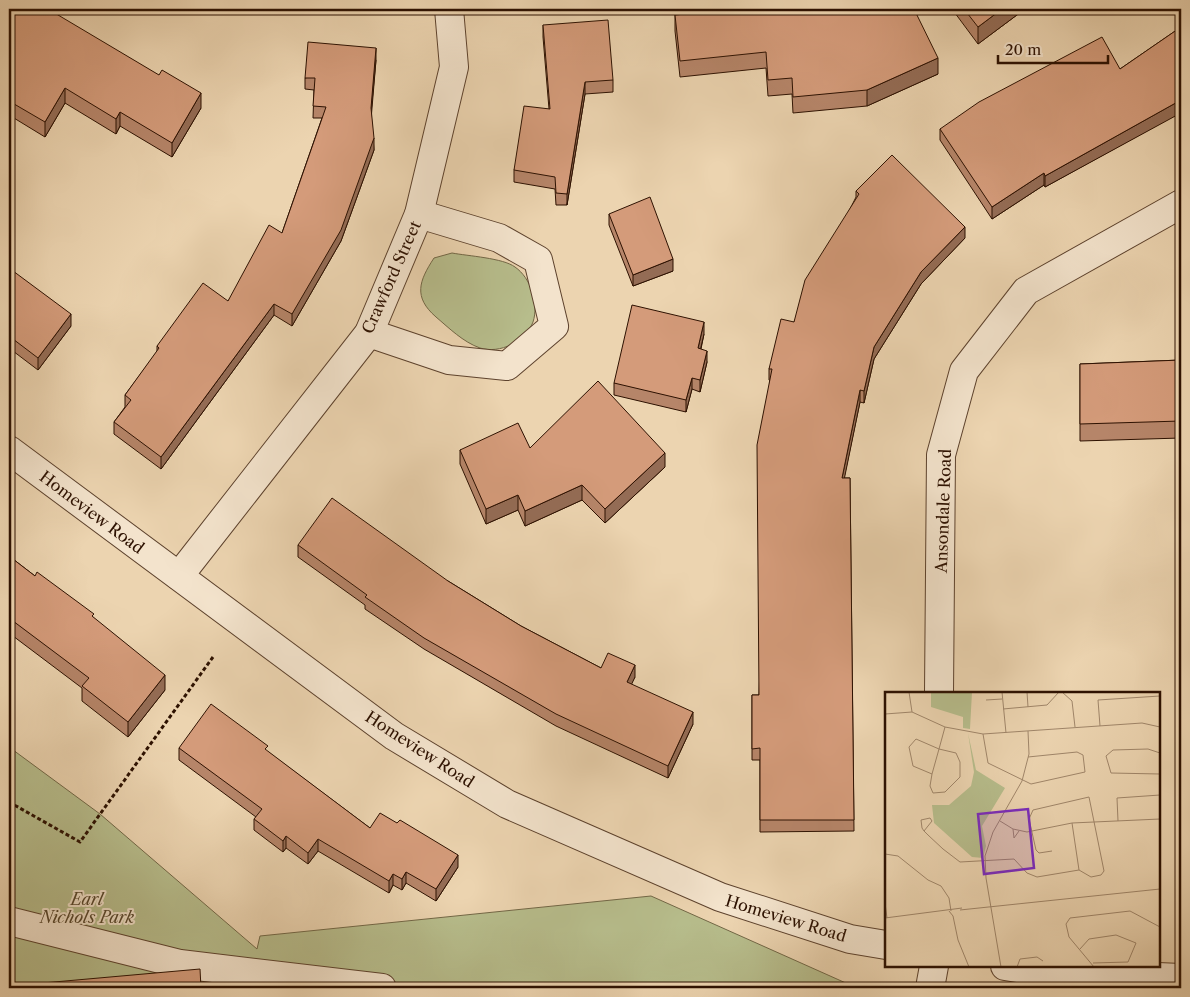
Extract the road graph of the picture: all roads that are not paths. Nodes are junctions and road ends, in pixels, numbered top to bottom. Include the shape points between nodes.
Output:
1 (449, 9) edge
2 (1181, 204) edge
3 (419, 214) junction
4 (369, 333) junction
5 (9, 450) edge
6 (179, 576) junction
7 (938, 692) edge
8 (9, 921) edge
9 (885, 945) edge
10 (934, 967) edge
11 (1011, 967) edge
12 (1181, 978) edge
13 (382, 988) edge
14 (930, 988) edge

1 - 3 street, Crawford Street via 454,67
2 - 7 street, Ansondale Road via 1026,291 964,371 941,455
3 - 4 street, Crawford Street
3 - 4 street via 499,238 538,260 554,326 507,366 449,360
4 - 6 street, Crawford Street
5 - 6 street, Homeview Road
6 - 9 street, Homeview Road via 394,736 507,804 720,897 850,939
8 - 13 street via 180,964
10 - 14 street
11 - 12 street via 1041,972

